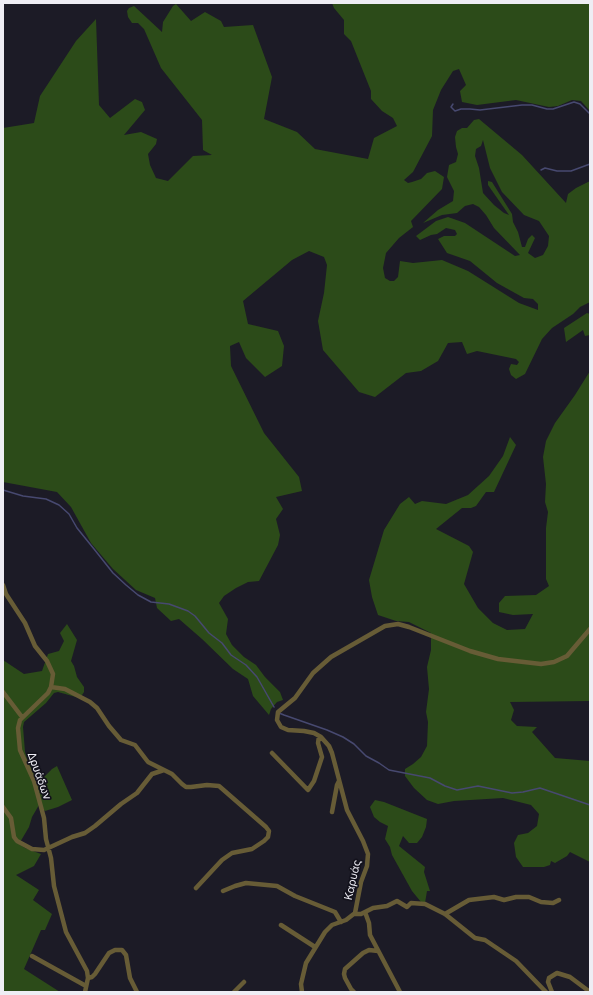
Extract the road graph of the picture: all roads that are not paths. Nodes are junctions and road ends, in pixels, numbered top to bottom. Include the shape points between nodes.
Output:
1 (3, 585) edge
2 (590, 629) edge
3 (50, 687) junction
4 (3, 692) edge
5 (22, 717) junction
6 (319, 736) junction
7 (272, 753) dead end
8 (164, 770) junction
9 (339, 781) junction
10 (3, 807) edge
11 (332, 812) dead end
12 (48, 849) junction
13 (196, 888) dead end
14 (223, 891) dead end
15 (559, 900) dead end
16 (365, 912) junction
17 (354, 914) junction
18 (445, 914) junction
19 (341, 922) junction
20 (281, 925) dead end
21 (315, 947) junction
22 (378, 951) junction
23 (32, 956) dead end
24 (88, 978) junction
25 (244, 982) dead end
26 (86, 986) junction
27 (352, 991) edge
28 (85, 992) edge
29 (137, 992) edge
30 (234, 992) edge
31 (302, 992) edge
32 (400, 992) edge
33 (546, 992) edge
34 (552, 992) edge
35 (590, 992) edge

1 - 3 street via 52,671
2 - 6 street via 567,656 541,664 498,659 409,627 398,624 385,626 330,657 313,673 295,698 277,714 278,724 285,729 306,731
3 - 5 street via 44,698
3 - 8 street via 66,690 86,699 97,708 121,740 135,745 148,762
4 - 5 street
5 - 12 street, Δρυάδων via 19,724 20,750 34,781 43,812
6 - 7 street via 322,757 314,781 308,790
6 - 9 street, Καρυάς via 331,748
8 - 12 street via 152,774 137,793 85,833
8 - 13 street via 186,787 219,786 268,831 268,836 259,845 232,853 222,860
9 - 11 street
9 - 17 street, Καρυάς via 348,814 368,854
10 - 12 street via 11,818 16,841 34,850
12 - 24 street, Δρυάδων via 66,932 87,969
14 - 19 street via 246,883 277,886 335,912
15 - 18 street via 553,903 541,902 530,897 469,900
16 - 17 street
16 - 18 street via 397,901 407,907 411,903 425,904
16 - 22 street via 370,935
17 - 19 street, Καρυάς
18 - 33 street via 475,938 485,940 516,961
19 - 21 street, Καρυάς via 328,928
20 - 21 street
21 - 31 street, Καρυάς via 306,963 301,984
22 - 27 street via 362,953 345,969 344,975
22 - 32 street
23 - 26 street
24 - 26 street
24 - 29 street via 93,976 109,954 115,950 122,950 126,955 130,978
25 - 30 street
26 - 28 street
34 - 35 street via 549,978 557,973 570,976

